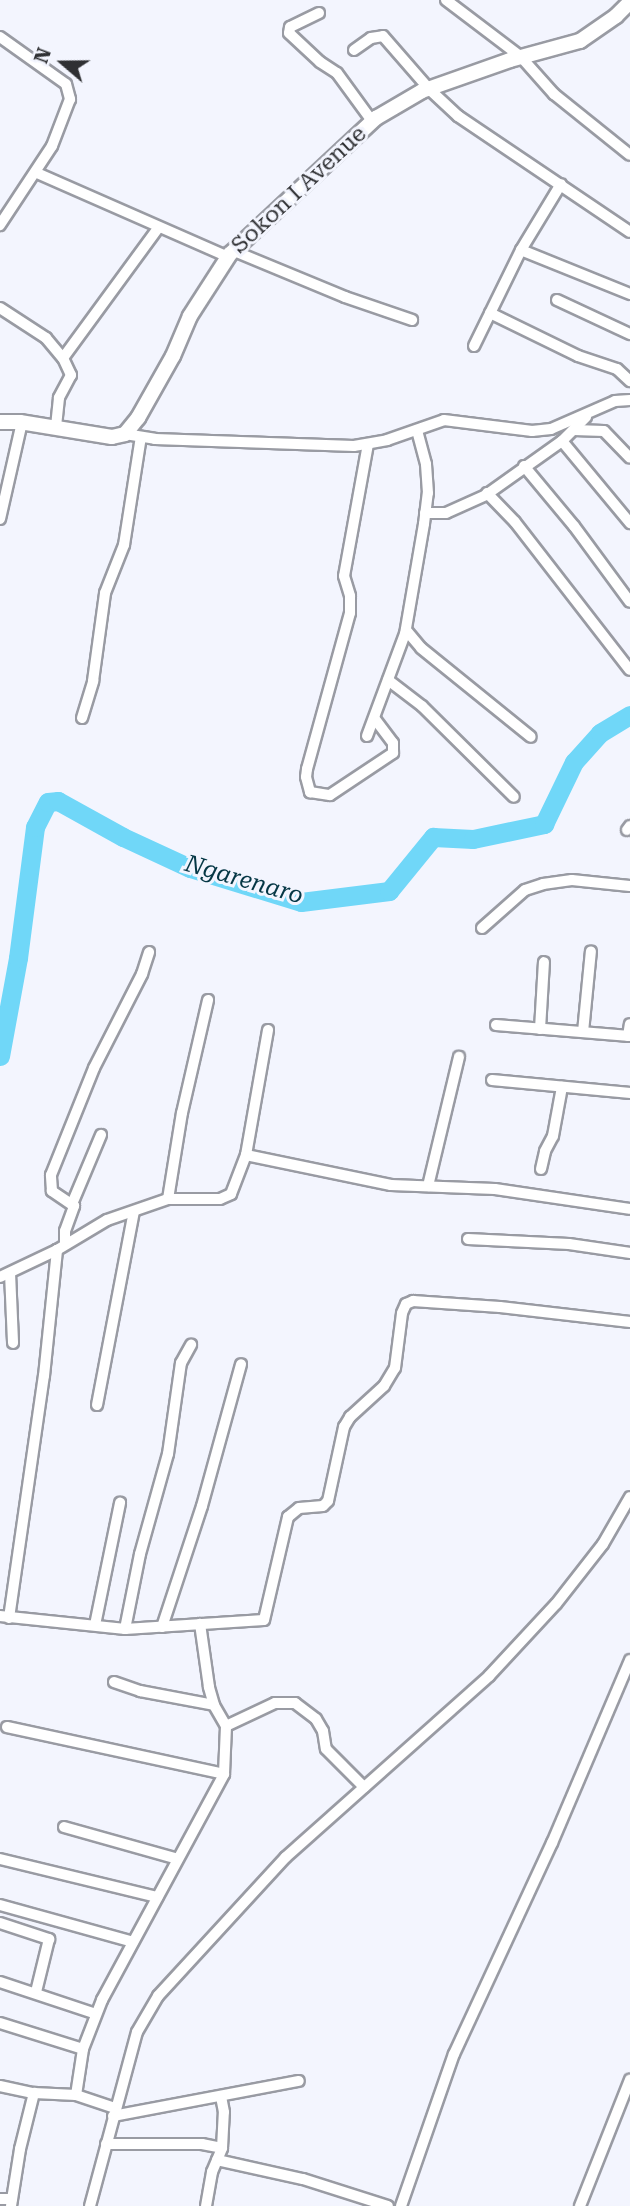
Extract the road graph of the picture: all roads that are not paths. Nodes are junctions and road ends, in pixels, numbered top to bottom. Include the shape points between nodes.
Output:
1 (446, 0) edge
2 (630, 2) edge
3 (319, 13) dead end
4 (0, 37) edge
5 (354, 50) dead end
6 (521, 57) junction
7 (429, 89) junction
8 (372, 121) junction
9 (630, 155) edge
10 (37, 173) junction
11 (561, 184) junction
12 (0, 225) edge
13 (158, 228) junction
14 (630, 232) edge
15 (521, 250) junction
16 (231, 254) junction
17 (630, 294) edge
18 (557, 300) dead end
19 (0, 309) edge
20 (490, 313) junction
21 (412, 320) dead end
22 (630, 334) edge
23 (474, 346) dead end
24 (63, 358) junction
25 (630, 381) edge
26 (630, 400) edge
27 (591, 411) junction
28 (0, 422) edge
29 (22, 422) junction
30 (56, 428) junction
31 (417, 430) junction
32 (574, 430) junction
33 (125, 434) junction
34 (141, 437) junction
35 (562, 441) junction
36 (368, 444) junction
37 (630, 458) edge
38 (524, 466) junction
39 (487, 494) junction
40 (425, 513) junction
41 (0, 519) edge
42 (630, 523) edge
43 (630, 602) edge
44 (406, 630) junction
45 (630, 670) edge
46 (388, 680) junction
47 (82, 718) dead end
48 (374, 718) junction
49 (367, 736) dead end
50 (531, 737) dead end
51 (514, 797) dead end
52 (630, 886) edge
53 (482, 928) dead end
54 (591, 951) dead end
55 (149, 952) dead end
56 (544, 962) dead end
57 (208, 1000) dead end
58 (630, 1024) edge
59 (496, 1025) dead end
60 (540, 1029) junction
61 (268, 1030) dead end
62 (583, 1032) junction
63 (629, 1036) edge
64 (459, 1057) dead end
65 (492, 1080) dead end
66 (562, 1087) junction
67 (630, 1093) edge
68 (101, 1135) dead end
69 (246, 1155) junction
70 (541, 1168) dead end
71 (428, 1186) junction
72 (168, 1199) junction
73 (72, 1204) junction
74 (630, 1209) edge
75 (134, 1211) junction
76 (468, 1239) dead end
77 (61, 1247) junction
78 (630, 1253) edge
79 (10, 1273) junction
80 (0, 1277) edge
81 (630, 1322) edge
82 (13, 1343) dead end
83 (191, 1345) dead end
84 (242, 1364) dead end
85 (97, 1405) dead end
86 (630, 1497) edge
87 (120, 1503) dead end
88 (4, 1617) edge
89 (200, 1624) junction
90 (95, 1625) junction
91 (162, 1627) junction
92 (125, 1629) junction
93 (630, 1660) edge
94 (114, 1682) dead end
95 (214, 1705) junction
96 (226, 1726) junction
97 (8, 1727) dead end
98 (225, 1774) junction
99 (364, 1787) junction
100 (64, 1827) dead end
101 (0, 1859) edge
102 (178, 1859) junction
103 (157, 1897) junction
104 (0, 1906) edge
105 (0, 1923) edge
106 (133, 1942) junction
107 (0, 1982) edge
108 (36, 1992) junction
109 (96, 2014) junction
110 (0, 2023) edge
111 (83, 2049) junction
112 (630, 2080) edge
113 (299, 2081) dead end
114 (0, 2086) edge
115 (34, 2093) junction
116 (76, 2095) junction
117 (220, 2096) junction
118 (114, 2112) junction
119 (106, 2144) junction
120 (222, 2148) junction
121 (217, 2161) junction
122 (0, 2199) edge
123 (12, 2202) edge
124 (90, 2206) edge
125 (206, 2206) edge
126 (388, 2206) edge
127 (401, 2206) edge
128 (580, 2206) edge

1 - 6 street
2 - 6 street, Sokon I Avenue via 580,41
3 - 8 street via 288,31 337,73
4 - 10 street via 68,90 69,105
5 - 7 street via 383,36
6 - 7 street, Sokon I Avenue
6 - 9 street via 554,94
7 - 8 street, Sokon I Avenue
7 - 11 street via 458,116
8 - 16 street, Sokon I Avenue
10 - 12 street
10 - 13 street
11 - 14 street
11 - 15 street
13 - 16 street
13 - 24 street
15 - 17 street
15 - 20 street
16 - 21 street
16 - 33 street, Sokon I Avenue via 190,316 173,356
18 - 22 street
19 - 24 street via 46,338
20 - 23 street
20 - 25 street via 578,356 617,369
24 - 30 street via 71,380 59,398
26 - 27 street
27 - 31 street via 567,424 532,432 457,420
27 - 32 street
28 - 29 street
29 - 30 street
29 - 41 street
30 - 33 street via 112,437
31 - 36 street
31 - 40 street via 426,464
32 - 35 street
32 - 37 street via 604,431
33 - 34 street
34 - 36 street
34 - 47 street via 124,545 105,593 93,681
35 - 38 street
35 - 42 street
36 - 48 street via 344,576 350,613 307,769 310,792 330,795 393,753 393,743
38 - 39 street
38 - 43 street
39 - 40 street via 446,513
39 - 45 street via 515,522
40 - 44 street
44 - 46 street
44 - 50 street via 421,648
46 - 48 street
46 - 51 street via 422,706
48 - 49 street
52 - 53 street via 572,880 543,884 525,890
54 - 62 street
55 - 73 street via 94,1068 51,1175 52,1191
56 - 60 street
57 - 72 street
58 - 63 street
59 - 60 street
60 - 62 street
61 - 69 street
62 - 63 street
64 - 71 street
65 - 66 street
66 - 67 street
66 - 70 street via 553,1136
68 - 73 street
69 - 71 street via 391,1185
69 - 72 street via 227,1198
71 - 74 street via 495,1189
72 - 75 street
73 - 77 street
75 - 77 street via 86,1230
75 - 85 street
76 - 78 street via 569,1244
77 - 79 street
77 - 88 street
79 - 80 street
79 - 82 street
81 - 89 street via 500,1307 407,1304 395,1368 344,1427 328,1501 323,1506 299,1508 288,1517 267,1617
83 - 92 street via 181,1363 168,1454
84 - 91 street
86 - 99 street via 603,1544 556,1604 489,1676
87 - 90 street
88 - 90 street
89 - 91 street
89 - 95 street
90 - 92 street
91 - 92 street
93 - 127 street via 454,2054
94 - 95 street
95 - 96 street
96 - 98 street
96 - 99 street via 275,1703 295,1703 322,1726 326,1749
97 - 98 street
98 - 102 street
99 - 118 street via 286,1857 158,1996 136,2032
100 - 102 street
101 - 103 street
102 - 103 street
103 - 106 street
104 - 106 street
105 - 108 street via 49,1939
106 - 109 street
107 - 108 street
108 - 109 street
109 - 111 street
110 - 111 street
111 - 116 street
112 - 128 street
113 - 117 street
114 - 115 street
115 - 116 street
115 - 123 street
116 - 118 street
117 - 118 street
117 - 120 street
118 - 119 street
119 - 120 street
119 - 124 street
120 - 121 street
121 - 125 street
121 - 126 street via 303,2179
122 - 123 street

